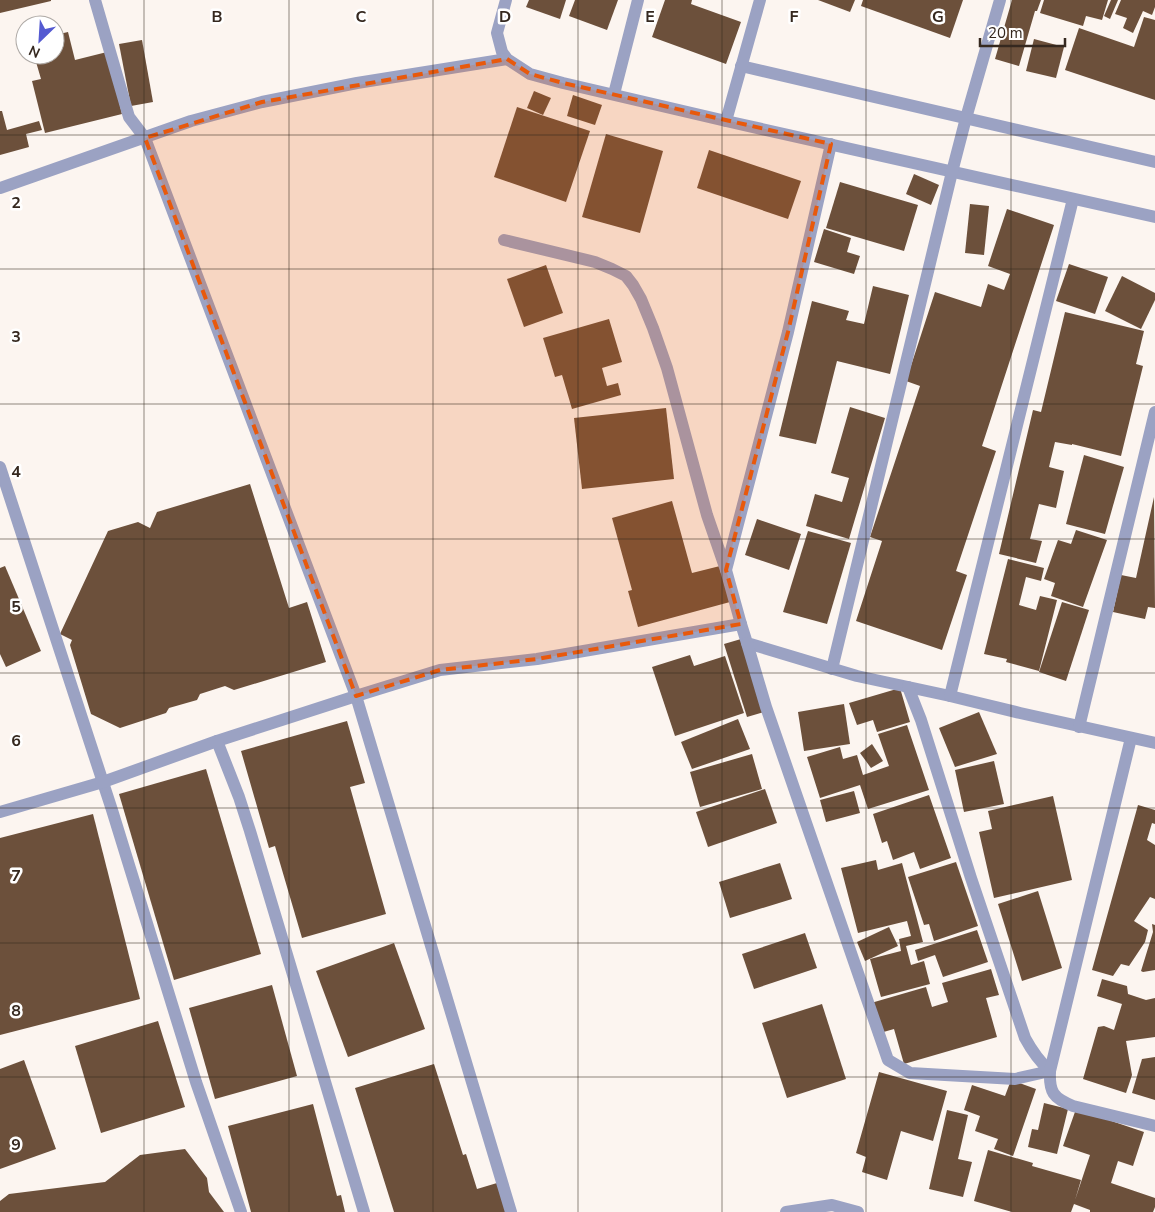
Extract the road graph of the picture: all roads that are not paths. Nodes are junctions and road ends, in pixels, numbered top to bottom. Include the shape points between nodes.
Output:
1 (95, 0) edge
2 (506, 0) edge
3 (638, 0) edge
4 (760, 0) edge
5 (1000, 0) edge
6 (507, 59) junction
7 (741, 66) junction
8 (614, 94) junction
9 (966, 118) junction
10 (726, 120) junction
11 (144, 138) junction
12 (831, 144) junction
13 (1155, 162) edge
14 (952, 172) junction
15 (0, 188) edge
16 (1073, 199) junction
17 (1155, 217) edge
18 (504, 240) dead end
19 (1155, 412) edge
20 (0, 467) edge
21 (726, 570) junction
22 (741, 624) junction
23 (747, 643) junction
24 (832, 669) junction
25 (908, 687) junction
26 (356, 696) junction
27 (950, 696) junction
28 (1079, 726) junction
29 (1131, 738) junction
30 (217, 742) junction
31 (1155, 743) edge
32 (103, 782) junction
33 (0, 812) edge
34 (1050, 1070) junction
35 (1155, 1126) edge
36 (241, 1212) edge
37 (364, 1212) edge
38 (511, 1212) edge
39 (786, 1212) edge
40 (858, 1212) edge

1 - 11 street via 129,116
2 - 6 street via 497,33
3 - 8 street
4 - 7 street
5 - 9 street
6 - 8 street via 530,74
6 - 11 street via 262,102 191,121
7 - 9 street
7 - 10 street
8 - 10 street
9 - 13 street
9 - 14 street
10 - 12 street
11 - 15 street
11 - 26 street
12 - 14 street
12 - 21 street via 788,332
14 - 16 street
14 - 24 street
16 - 17 street
16 - 27 street
18 - 21 street via 595,262 626,276 633,285 667,368 707,515
19 - 28 street
20 - 32 street
21 - 22 street
22 - 23 street
22 - 26 street via 537,659 440,670
23 - 24 street
23 - 34 street via 766,707 888,1060 910,1073 1015,1079
24 - 25 street
25 - 27 street
25 - 34 street via 1025,1038 1041,1063
26 - 30 street
26 - 38 street
27 - 28 street
28 - 29 street
29 - 31 street
29 - 34 street
30 - 32 street
30 - 37 street via 250,831
32 - 33 street
32 - 36 street via 196,1082
34 - 35 street via 1049,1082 1053,1093 1062,1101
39 - 40 street via 832,1205

